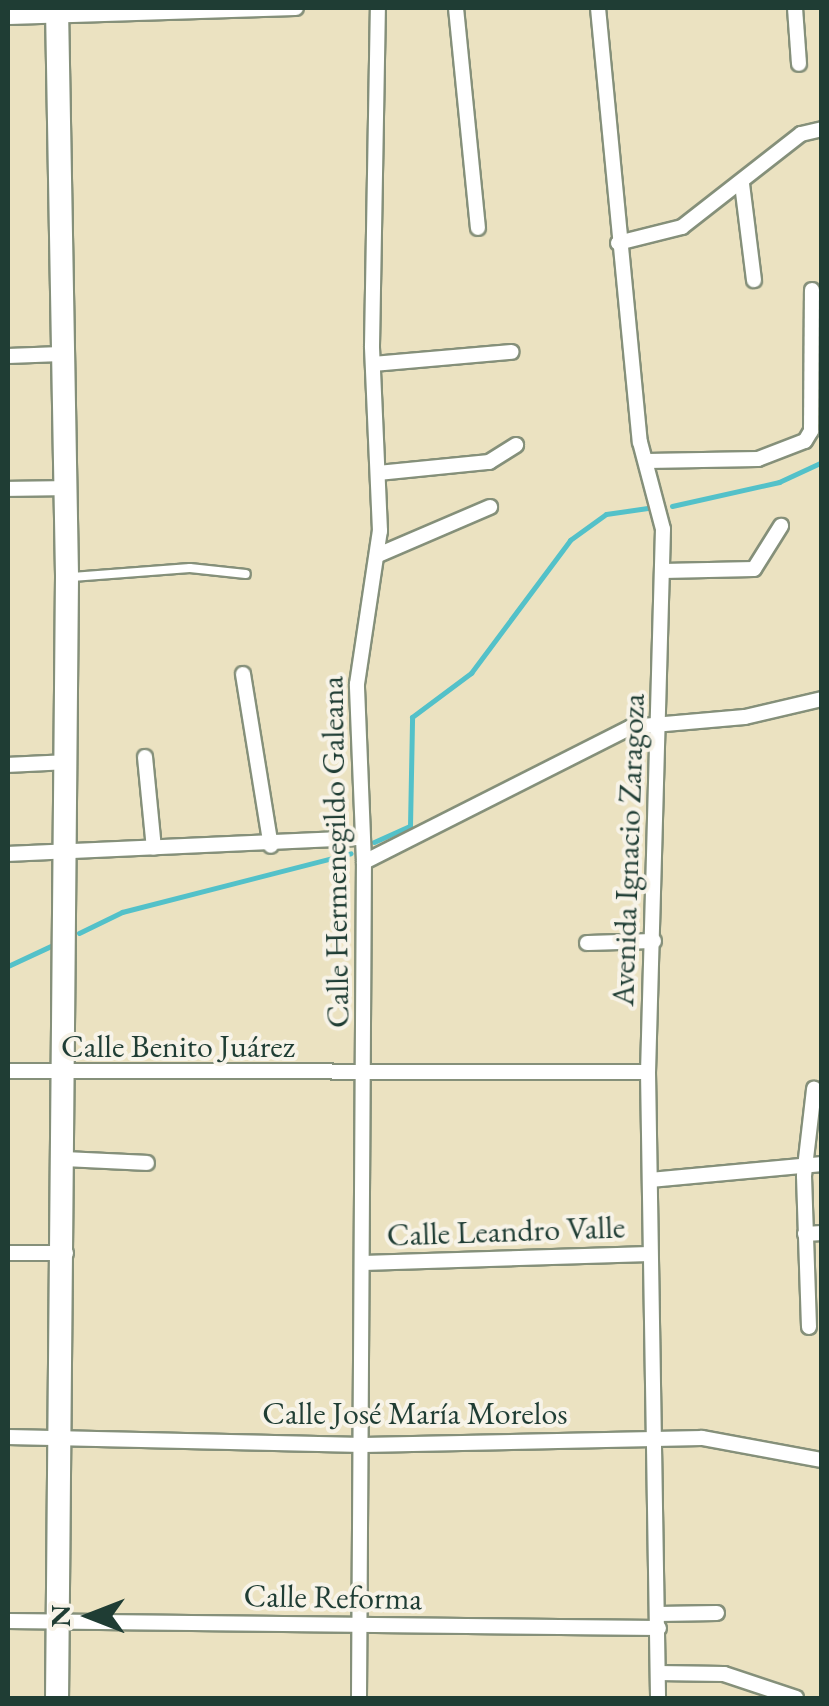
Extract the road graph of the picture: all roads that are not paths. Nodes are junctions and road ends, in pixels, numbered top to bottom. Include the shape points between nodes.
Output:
1 (296, 8) edge
2 (378, 8) edge
3 (456, 8) edge
4 (598, 8) edge
5 (796, 8) edge
6 (57, 12) edge
7 (8, 17) edge
8 (798, 64) dead end
9 (822, 129) edge
10 (742, 184) junction
11 (478, 228) dead end
12 (618, 243) junction
13 (754, 280) dead end
14 (812, 290) dead end
15 (817, 348) edge
16 (511, 352) dead end
17 (61, 354) junction
18 (8, 356) edge
19 (373, 364) junction
20 (516, 445) dead end
21 (647, 461) junction
22 (378, 473) junction
23 (65, 488) junction
24 (8, 489) edge
25 (490, 507) dead end
26 (782, 526) dead end
27 (378, 555) junction
28 (663, 571) junction
29 (246, 574) dead end
30 (67, 577) junction
31 (243, 674) dead end
32 (822, 699) edge
33 (658, 724) junction
34 (145, 757) dead end
35 (66, 762) junction
36 (8, 765) edge
37 (362, 838) junction
38 (271, 846) junction
39 (154, 848) junction
40 (67, 852) junction
41 (8, 854) edge
42 (364, 862) junction
43 (654, 942) junction
44 (587, 943) dead end
45 (8, 1071) edge
46 (648, 1072) junction
47 (64, 1074) junction
48 (364, 1074) junction
49 (814, 1089) dead end
50 (66, 1160) junction
51 (147, 1163) dead end
52 (822, 1164) edge
53 (804, 1165) junction
54 (650, 1180) junction
55 (822, 1233) edge
56 (805, 1234) junction
57 (8, 1253) edge
58 (66, 1253) junction
59 (650, 1254) junction
60 (363, 1262) junction
61 (809, 1327) dead end
62 (8, 1437) edge
63 (63, 1437) junction
64 (655, 1438) junction
65 (363, 1445) junction
66 (822, 1460) edge
67 (717, 1613) dead end
68 (8, 1620) edge
69 (60, 1621) junction
70 (658, 1621) junction
71 (362, 1625) junction
72 (658, 1673) junction
73 (58, 1698) edge
74 (359, 1698) edge
75 (658, 1698) edge
76 (796, 1698) edge

1 - 6 street
2 - 19 street, Calle Hermenegildo Galeana
3 - 11 street
4 - 12 street, Avenida Ignacio Zaragoza
5 - 8 street
6 - 7 street
6 - 17 main road
9 - 10 street via 801,134
10 - 12 street via 682,227
10 - 13 street
12 - 21 street, Avenida Ignacio Zaragoza
14 - 15 street
15 - 21 street via 805,441 758,459
16 - 19 street
17 - 18 street
17 - 23 main road
19 - 22 street, Calle Hermenegildo Galeana
20 - 22 street via 470,465
21 - 28 street, Avenida Ignacio Zaragoza via 663,530
22 - 27 street, Calle Hermenegildo Galeana
23 - 24 street
23 - 30 main road
25 - 27 street
26 - 28 street via 754,569
27 - 37 street, Calle Hermenegildo Galeana via 358,684
28 - 33 street, Avenida Ignacio Zaragoza
29 - 30 lane via 190,568
30 - 35 main road
31 - 38 street
32 - 33 street via 745,717
33 - 42 street via 631,727 594,744
33 - 43 street, Avenida Ignacio Zaragoza
34 - 39 street
35 - 36 street
35 - 40 main road
37 - 38 street
37 - 42 street, Calle Hermenegildo Galeana
38 - 39 street
39 - 40 street
40 - 41 street
40 - 47 main road
42 - 48 street, Calle Hermenegildo Galeana
43 - 44 street
43 - 46 street, Avenida Ignacio Zaragoza
45 - 47 street, Calle Benito Juárez
46 - 48 street, Calle Benito Juárez
46 - 54 street, Avenida Ignacio Zaragoza
47 - 48 street, Calle Benito Juárez
47 - 50 main road
48 - 60 street, Calle Hermenegildo Galeana
49 - 53 street
50 - 51 street
50 - 58 main road
52 - 53 street
53 - 54 street
53 - 56 street
54 - 59 street, Avenida Ignacio Zaragoza
55 - 56 street
56 - 61 street
57 - 58 street
58 - 63 main road
59 - 60 street, Calle Leandro Valle
59 - 64 street, Avenida Ignacio Zaragoza
60 - 65 street, Calle Hermenegildo Galeana
62 - 63 street, Calle José María Morelos
63 - 65 street, Calle José María Morelos
63 - 69 main road
64 - 65 street, Calle José María Morelos
64 - 66 street, Calle José María Morelos via 748,1443
64 - 70 street, Avenida Ignacio Zaragoza
65 - 71 street, Calle Hermenegildo Galeana
67 - 70 street, Calle Reforma
68 - 69 street, Calle Reforma
69 - 71 street, Calle Reforma
69 - 73 main road
70 - 71 street, Calle Reforma
70 - 72 street, Avenida Ignacio Zaragoza
71 - 74 street, Calle Hermenegildo Galeana
72 - 75 street, Avenida Ignacio Zaragoza
72 - 76 street via 724,1674

